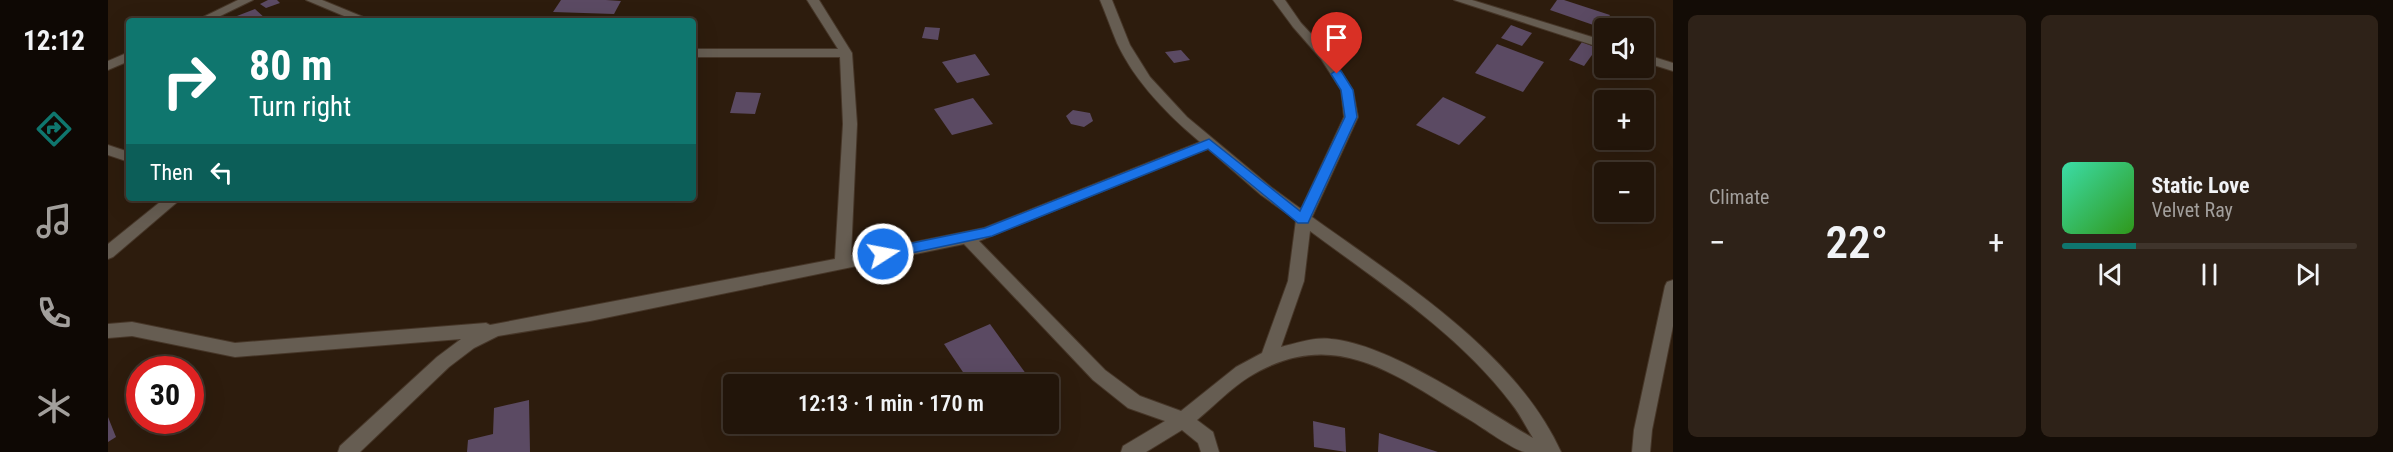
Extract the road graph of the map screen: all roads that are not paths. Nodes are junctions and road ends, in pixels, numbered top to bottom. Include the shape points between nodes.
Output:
1 (247, 0) edge
2 (312, 0) edge
3 (813, 0) edge
4 (1106, 0) edge
5 (1279, 0) edge
6 (1460, 0) edge
7 (208, 18) edge
8 (359, 18) edge
9 (1594, 42) edge
10 (696, 53) edge
11 (846, 53) junction
12 (126, 57) edge
13 (1654, 61) edge
14 (108, 66) edge
15 (1673, 67) edge
16 (1209, 144) junction
17 (108, 150) edge
18 (126, 156) edge
19 (171, 201) edge
20 (1303, 220) junction
21 (967, 238) junction
22 (108, 253) edge
23 (843, 262) junction
24 (1673, 286) edge
25 (495, 330) junction
26 (108, 332) edge
27 (1269, 358) junction
28 (1184, 420) junction
29 (347, 452) edge
30 (1130, 452) edge
31 (1210, 452) edge
32 (1540, 452) edge
33 (1552, 452) edge
34 (1641, 452) edge

1 - 7 street
2 - 8 street
3 - 11 street
4 - 16 street via 1124,45 1145,79
5 - 20 street via 1326,57 1347,90 1351,117
6 - 9 street
10 - 11 street
11 - 23 street via 850,124
12 - 14 street
13 - 15 street
16 - 20 street
16 - 21 street
17 - 18 street
19 - 22 street
20 - 27 street via 1296,281
20 - 33 street via 1470,346 1518,398
21 - 23 street
21 - 28 street via 1099,375 1134,402
23 - 25 street
24 - 34 street
25 - 26 street via 235,350 132,328
25 - 29 street via 468,343 443,362
27 - 28 street via 1242,372
27 - 32 street via 1308,347 1331,346 1358,352 1399,369
28 - 30 street
28 - 31 street via 1206,438

